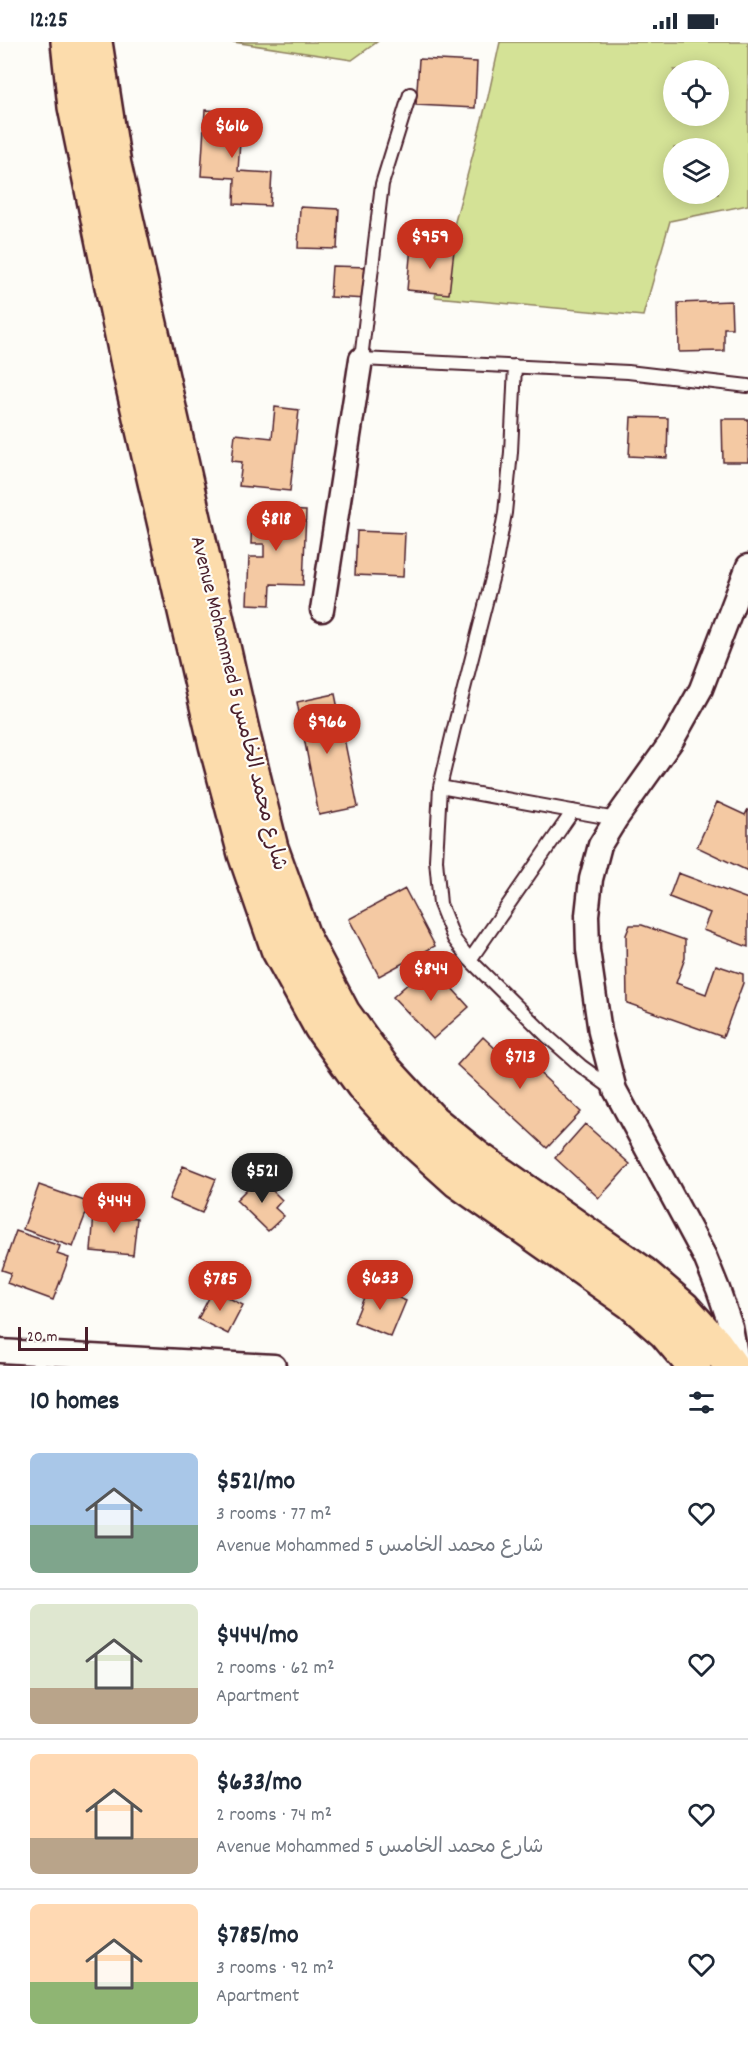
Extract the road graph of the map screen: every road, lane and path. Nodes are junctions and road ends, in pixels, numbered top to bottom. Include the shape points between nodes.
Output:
1 (68, 42) edge
2 (95, 42) edge
3 (410, 94) dead end
4 (361, 359) junction
5 (515, 366) junction
6 (748, 386) edge
7 (748, 566) edge
8 (322, 610) dead end
9 (440, 787) junction
10 (573, 811) junction
11 (616, 819) junction
12 (470, 960) junction
13 (615, 1090) junction
14 (731, 1327) junction
15 (748, 1345) edge
16 (8, 1357) edge
17 (168, 1363) edge
18 (274, 1366) edge
19 (694, 1366) edge
20 (731, 1366) edge
21 (738, 1366) edge

1 - 19 main road, Avenue Mohammed 5 شارع محمد الخامس via 75,107 130,374 213,734 245,854 278,949 321,1027 363,1085 417,1144 458,1181 632,1303 665,1332
2 - 20 main road, Avenue Mohammed 5 شارع محمد الخامس via 114,165 244,739 271,848 304,939 343,1013 382,1067 432,1121 476,1157 642,1273 683,1308
3 - 4 lane via 382,184
4 - 5 lane
4 - 8 street
5 - 6 lane via 628,372
5 - 9 lane via 505,513
7 - 11 street via 701,688 673,739
9 - 10 lane
9 - 12 lane via 436,860 440,904 454,939
10 - 11 lane
10 - 12 lane
11 - 13 street via 600,846 586,915 600,1032
12 - 13 lane via 548,1038
13 - 14 street via 705,1257
14 - 15 street
14 - 21 street
16 - 17 street
17 - 18 street

